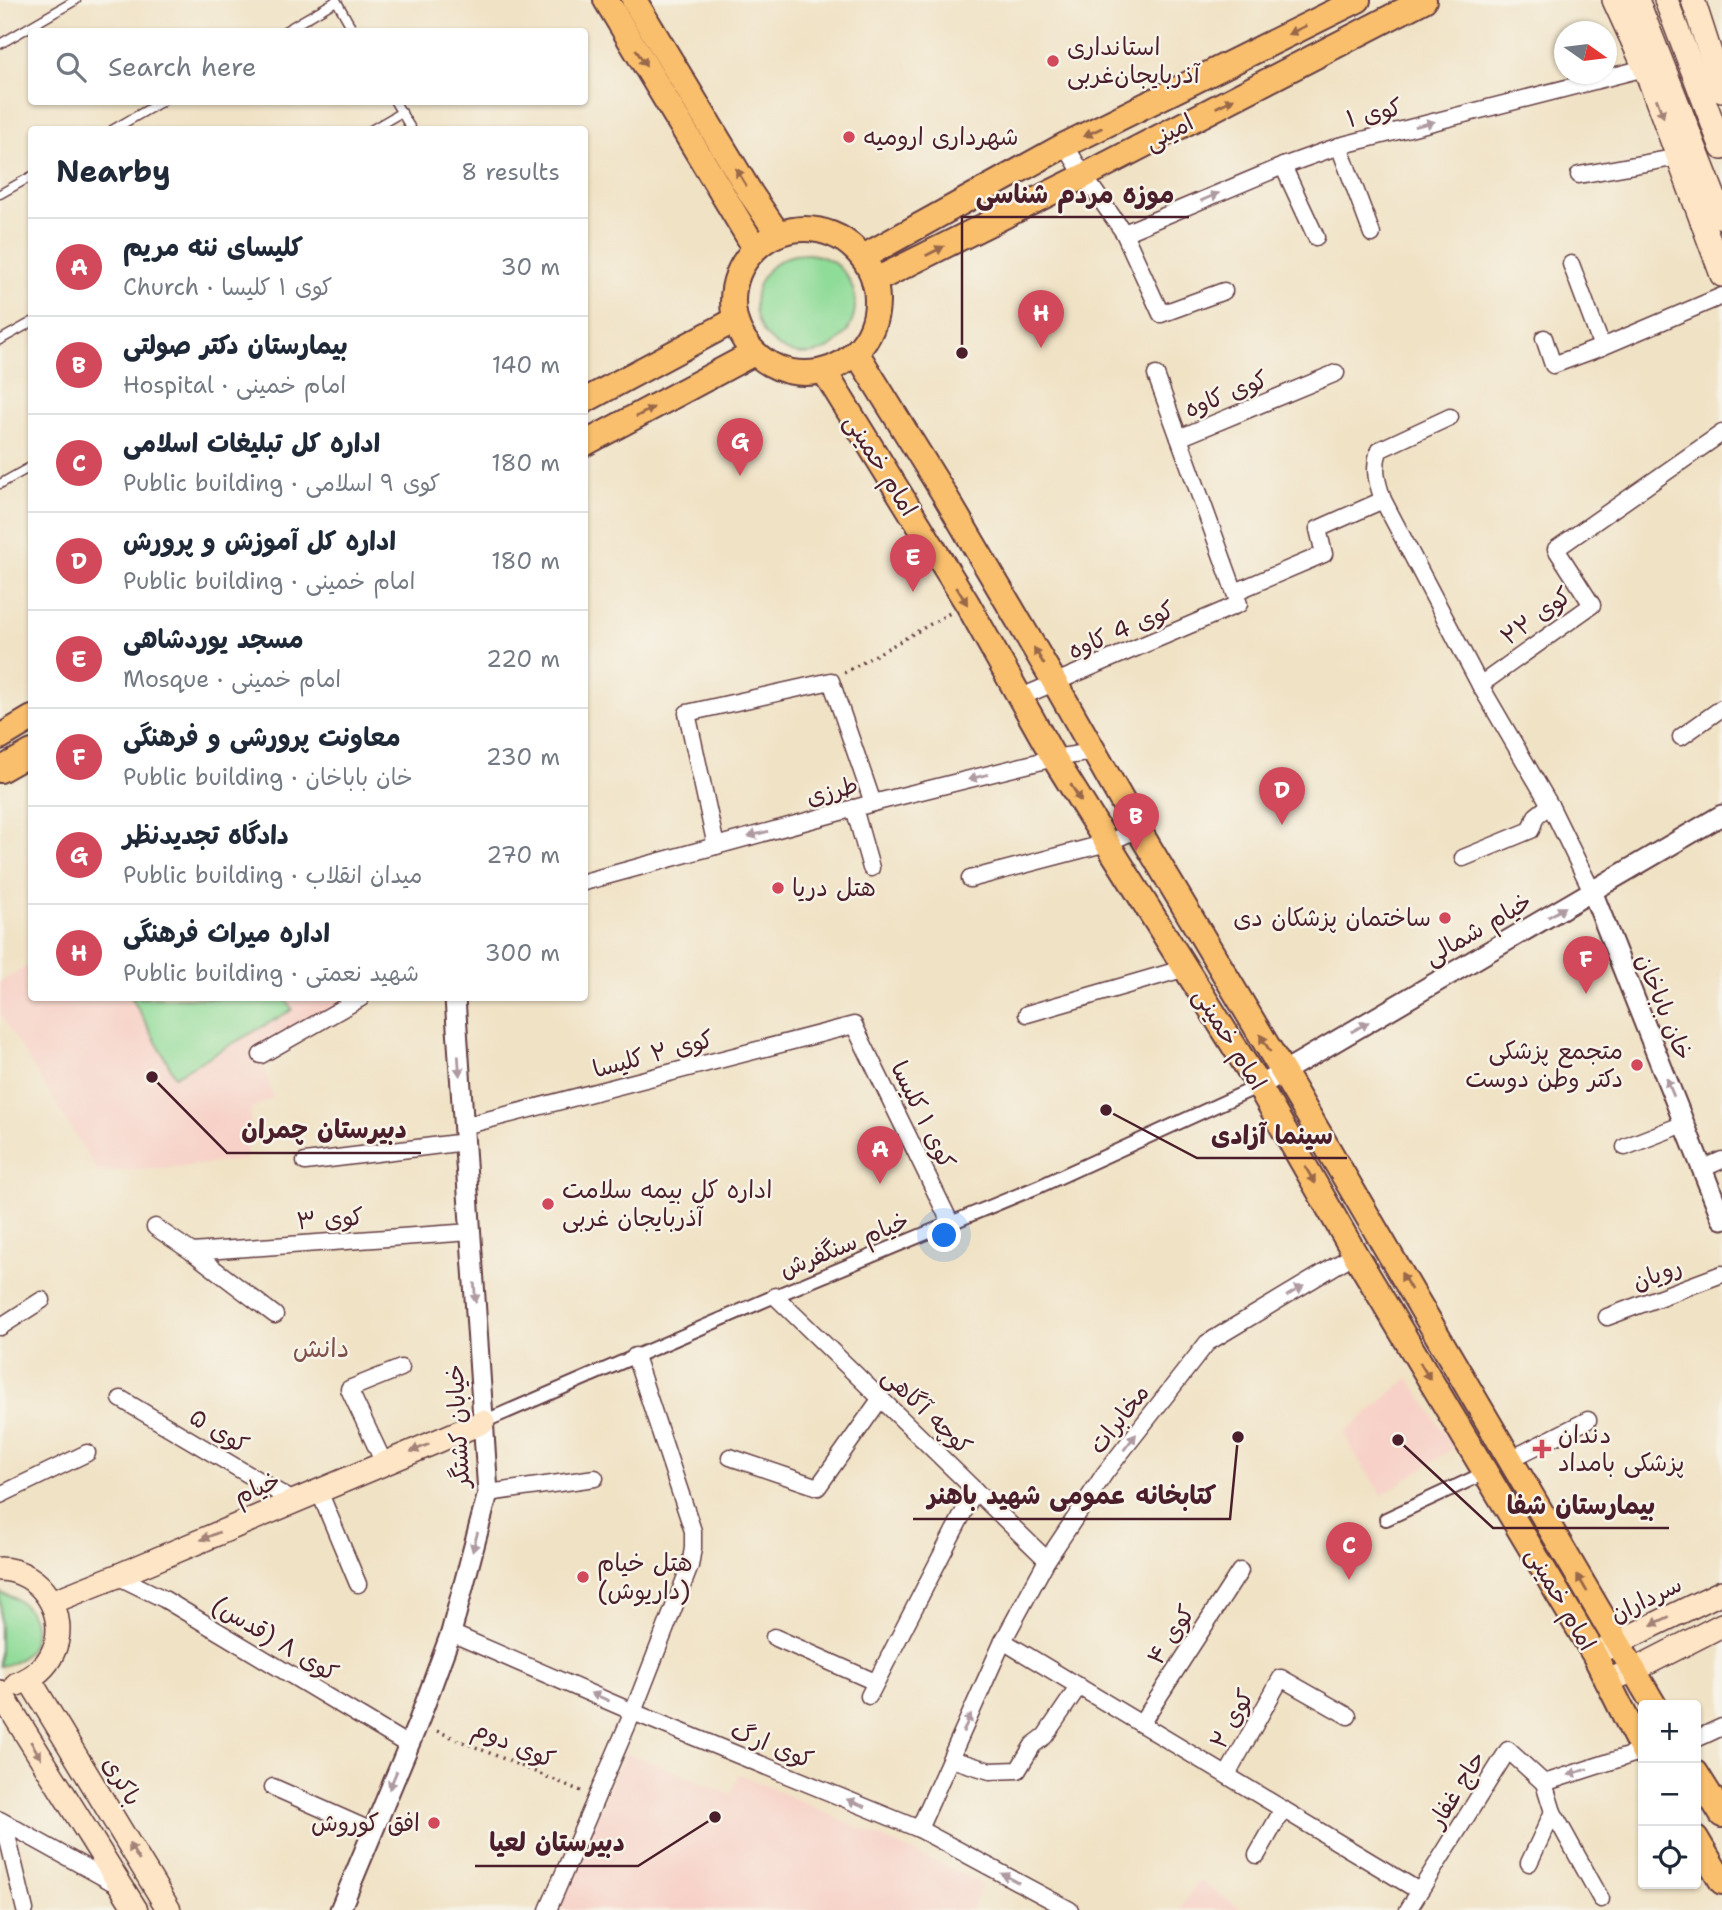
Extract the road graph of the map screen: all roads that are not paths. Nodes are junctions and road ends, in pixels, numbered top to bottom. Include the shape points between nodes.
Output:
1 (76, 0) edge
2 (606, 0) edge
3 (634, 0) edge
4 (1424, 0) edge
5 (1614, 0) edge
6 (1637, 0) edge
7 (1666, 0) edge
8 (1693, 0) edge
9 (336, 1) edge
10 (1350, 2) edge
11 (290, 28) edge
12 (352, 28) edge
13 (0, 44) edge
14 (1645, 68) junction
15 (1721, 86) edge
16 (156, 105) edge
17 (398, 105) edge
18 (402, 112) junction
19 (120, 126) edge
20 (378, 126) edge
21 (410, 126) edge
22 (1065, 145) junction
23 (1339, 146) junction
24 (1722, 148) edge
25 (1679, 157) junction
26 (1283, 166) junction
27 (1579, 175) dead end
28 (1084, 176) junction
29 (28, 178) edge
30 (0, 194) edge
31 (1722, 217) edge
32 (1125, 233) junction
33 (778, 234) junction
34 (1372, 234) dead end
35 (1317, 236) dead end
36 (755, 248) junction
37 (863, 257) junction
38 (1571, 264) dead end
39 (1722, 275) edge
40 (874, 281) junction
41 (1224, 291) dead end
42 (1722, 296) edge
43 (735, 320) junction
44 (28, 324) edge
45 (1544, 338) dead end
46 (0, 340) edge
47 (1602, 347) junction
48 (856, 352) junction
49 (754, 353) junction
50 (824, 371) junction
51 (1336, 373) dead end
52 (1156, 375) dead end
53 (588, 399) edge
54 (1450, 417) dead end
55 (1722, 433) edge
56 (1180, 438) junction
57 (588, 442) edge
58 (28, 468) edge
59 (0, 484) edge
60 (1383, 500) junction
61 (1237, 598) junction
62 (1055, 683) junction
63 (1480, 685) junction
64 (1021, 697) junction
65 (1722, 708) edge
66 (28, 720) edge
67 (0, 737) edge
68 (1681, 737) dead end
69 (1093, 752) junction
70 (28, 754) edge
71 (1054, 758) junction
72 (0, 769) edge
73 (873, 803) junction
74 (1550, 806) junction
75 (854, 808) junction
76 (1722, 816) edge
77 (1138, 829) junction
78 (1107, 843) junction
79 (716, 846) junction
80 (1463, 858) dead end
81 (871, 869) dead end
82 (970, 879) dead end
83 (588, 881) edge
84 (1592, 891) junction
85 (1186, 968) junction
86 (356, 1001) edge
87 (454, 1001) edge
88 (1027, 1013) dead end
89 (854, 1025) joint
90 (261, 1055) dead end
91 (1283, 1072) junction
92 (1259, 1086) junction
93 (1684, 1124) junction
94 (464, 1134) junction
95 (1625, 1147) dead end
96 (1722, 1160) edge
97 (305, 1162) dead end
98 (1702, 1169) junction
99 (1722, 1219) edge
100 (951, 1224) junction
101 (155, 1227) dead end
102 (471, 1233) junction
103 (192, 1252) junction
104 (1355, 1254) junction
105 (1722, 1274) edge
106 (775, 1296) junction
107 (43, 1300) dead end
108 (275, 1315) dead end
109 (1607, 1317) dead end
110 (0, 1327) edge
111 (635, 1356) junction
112 (401, 1368) dead end
113 (881, 1398) junction
114 (121, 1399) dead end
115 (1588, 1420) dead end
116 (483, 1422) junction
117 (88, 1453) dead end
118 (730, 1457) dead end
119 (1511, 1459) junction
120 (384, 1463) junction
121 (1486, 1472) junction
122 (595, 1478) dead end
123 (975, 1490) junction
124 (319, 1491) junction
125 (488, 1493) junction
126 (0, 1495) edge
127 (293, 1501) junction
128 (1386, 1519) dead end
129 (1047, 1560) junction
130 (0, 1569) edge
131 (1240, 1571) dead end
132 (117, 1576) junction
133 (358, 1584) dead end
134 (1722, 1592) edge
135 (52, 1602) junction
136 (1722, 1625) edge
137 (452, 1633) junction
138 (774, 1637) dead end
139 (1003, 1641) junction
140 (1617, 1642) junction
141 (1594, 1654) junction
142 (1632, 1671) junction
143 (29, 1679) junction
144 (1607, 1681) junction
145 (1079, 1686) junction
146 (0, 1690) edge
147 (1651, 1700) edge
148 (633, 1712) junction
149 (1348, 1716) dead end
150 (1141, 1724) junction
151 (1722, 1727) edge
152 (1701, 1738) edge
153 (1638, 1741) edge
154 (408, 1745) junction
155 (1638, 1753) edge
156 (951, 1759) junction
157 (1227, 1775) junction
158 (1701, 1781) edge
159 (1544, 1783) junction
160 (273, 1787) dead end
161 (1283, 1809) junction
162 (1553, 1812) junction
163 (1722, 1815) edge
164 (2, 1821) edge
165 (919, 1829) junction
166 (372, 1831) junction
167 (1701, 1846) edge
168 (1257, 1854) dead end
169 (1529, 1863) dead end
170 (1722, 1882) edge
171 (123, 1888) junction
172 (1419, 1891) junction
173 (1601, 1899) dead end
174 (25, 1910) edge
175 (136, 1910) edge
176 (169, 1910) edge
177 (340, 1910) edge
178 (548, 1910) edge
179 (1070, 1910) edge
180 (1408, 1910) edge

1 - 13 lane
2 -> 36 main road
33 -> 3 main road
28 -> 4 main road, امینی
5 - 14 main road
6 - 31 main road
7 - 24 main road
8 - 15 main road
9 - 11 lane
9 - 12 lane
10 -> 22 main road, امینی
23 -> 14 street, کوی ۱
14 -> 25 main road
16 - 19 lane
17 - 18 lane
18 - 20 lane
18 - 21 lane
22 - 28 street
22 - 37 main road, امینی
23 - 26 street, کوی ۱
23 - 34 street
25 - 27 street
25 - 39 main road
32 -> 26 street, کوی ۱
26 - 35 street
28 - 32 street
40 -> 28 main road, امینی
29 - 30 lane
32 - 41 street via 1161,314
33 - 36 main road
33 - 37 main road via 801,228 819,230 836,235
36 - 43 main road via 735,281
37 - 40 main road
38 - 47 street
40 - 48 main road via 875,319
42 - 47 street
43 - 49 main road
43 - 53 main road
44 - 46 lane
45 - 47 street via 1553,365
48 - 50 main road
62 -> 48 main road, امام خمینی
49 - 50 main road via 786,371
57 -> 49 main road
50 -> 64 main road, امام خمینی
51 - 56 street, کوی کاوه
52 - 56 street
54 - 60 street via 1379,450 1375,474
55 - 63 street, کوی ۲۲ via 1556,549 1592,605
56 - 61 street, کوی کاوه
58 - 59 lane
60 - 61 street, کوی 4 کاوه via 1318,529 1324,554
60 - 63 street
61 - 62 street, کوی 4 کاوه
62 - 64 street, کوی 4 کاوه
62 - 69 main road, امام خمینی
63 - 74 street
64 - 71 main road, امام خمینی
65 - 68 street
66 - 67 main road
69 - 71 street, طرزی
69 - 77 main road, امام خمینی
70 - 72 main road
71 -> 73 street, طرزی
71 -> 78 main road, امام خمینی
73 - 75 street, طرزی
73 - 79 street via 831,681 687,713
74 - 80 street via 1536,816 1531,831
74 - 84 street
75 -> 79 street, طرزی
75 - 81 street
76 - 84 street, خیام شمالی
77 - 78 street
91 -> 77 main road, امام خمینی
78 - 82 street
78 - 85 main road, امام خمینی
79 - 83 street, طرزی
91 -> 84 street, خیام شمالی
93 -> 84 street, خان باباخان
85 - 88 street
85 - 92 main road, امام خمینی
86 - 90 street
87 -> 94 street, خیابان کشتگر
89 - 94 street, کوی ۲ کلیسا
89 - 100 street, کوی ۱ کلیسا
91 - 92 street, خیام شمالی
119 -> 91 main road, امام خمینی
92 - 100 street, خیام سنگفرش
92 -> 104 main road, امام خمینی
93 - 95 street
93 - 98 street, خان باباخان
94 - 97 street
94 - 102 street, خیابان کشتگر
96 - 98 street
98 - 99 street, خان باباخان
100 - 106 street, خیام سنگفرش
101 - 103 street
102 - 103 street, کوی ۳
102 -> 116 street, خیابان کشتگر
103 - 108 street
104 -> 121 main road, امام خمینی
129 -> 104 street, مخابرات via 1105,1473 1207,1343
105 - 109 street, رویان
106 - 111 street, خیام سنگفرش
106 - 113 street, کوچه آگاهی
107 - 110 street
111 - 116 street, خیام سنگفرش
111 - 148 street via 693,1531 693,1548
112 - 120 street via 349,1389
113 - 118 street via 818,1487
113 - 123 street, کوچه آگاهی
114 - 127 street, کوی ۵
115 - 119 street
116 -> 120 main road, خیام
116 - 125 street, خیابان کشتگر
117 - 126 street
140 -> 119 main road, امام خمینی
120 - 124 main road, خیام
121 - 128 street
121 - 141 main road, امام خمینی
122 - 125 street
123 - 129 street, کوچه آگاهی
123 - 138 street via 872,1689
124 - 127 main road, خیام
124 - 133 street
125 -> 137 street, خیابان کشتگر
127 -> 132 main road, خیام
129 - 139 street, مخابرات
130 - 135 main road via 32,1579
131 - 150 street, کوی ۴
132 - 135 main road, خیام
132 - 154 street, کوی ۸ (قدس) via 164,1599
134 -> 140 main road, سرداران
135 - 143 main road via 58,1634 53,1652
136 - 142 main road
148 -> 137 street, کوی ارگ
137 - 154 street, خیابان کشتگر
139 - 145 street
156 -> 139 street, مخابرات
140 - 141 main road, سرداران
140 - 142 main road, امام خمینی
141 - 144 main road, امام خمینی
142 - 144 main road
142 - 147 main road, امام خمینی
143 - 146 main road
176 -> 143 main road, باکری
144 - 153 main road, امام خمینی
145 - 150 street
145 - 156 street via 1018,1770 990,1771
146 -> 171 main road
165 -> 148 street, کوی ارگ
148 - 178 street
149 - 157 street, کوی ۲ via 1281,1678
150 - 157 street
151 - 152 street
154 -> 166 street, خیابان کشتگر
155 -> 159 street
156 - 165 street, مخابرات
157 - 161 street
158 - 163 main road
159 - 162 street
159 - 172 street, حاج غفار via 1508,1750
160 - 166 street
161 - 168 street
161 - 172 street
162 - 169 street
162 - 173 street
164 - 171 street
164 - 174 street
179 -> 165 street, کوی ارگ
166 - 177 street, خیابان کشتگر
167 - 170 main road
171 - 175 main road
172 - 180 street, حاج غفار

